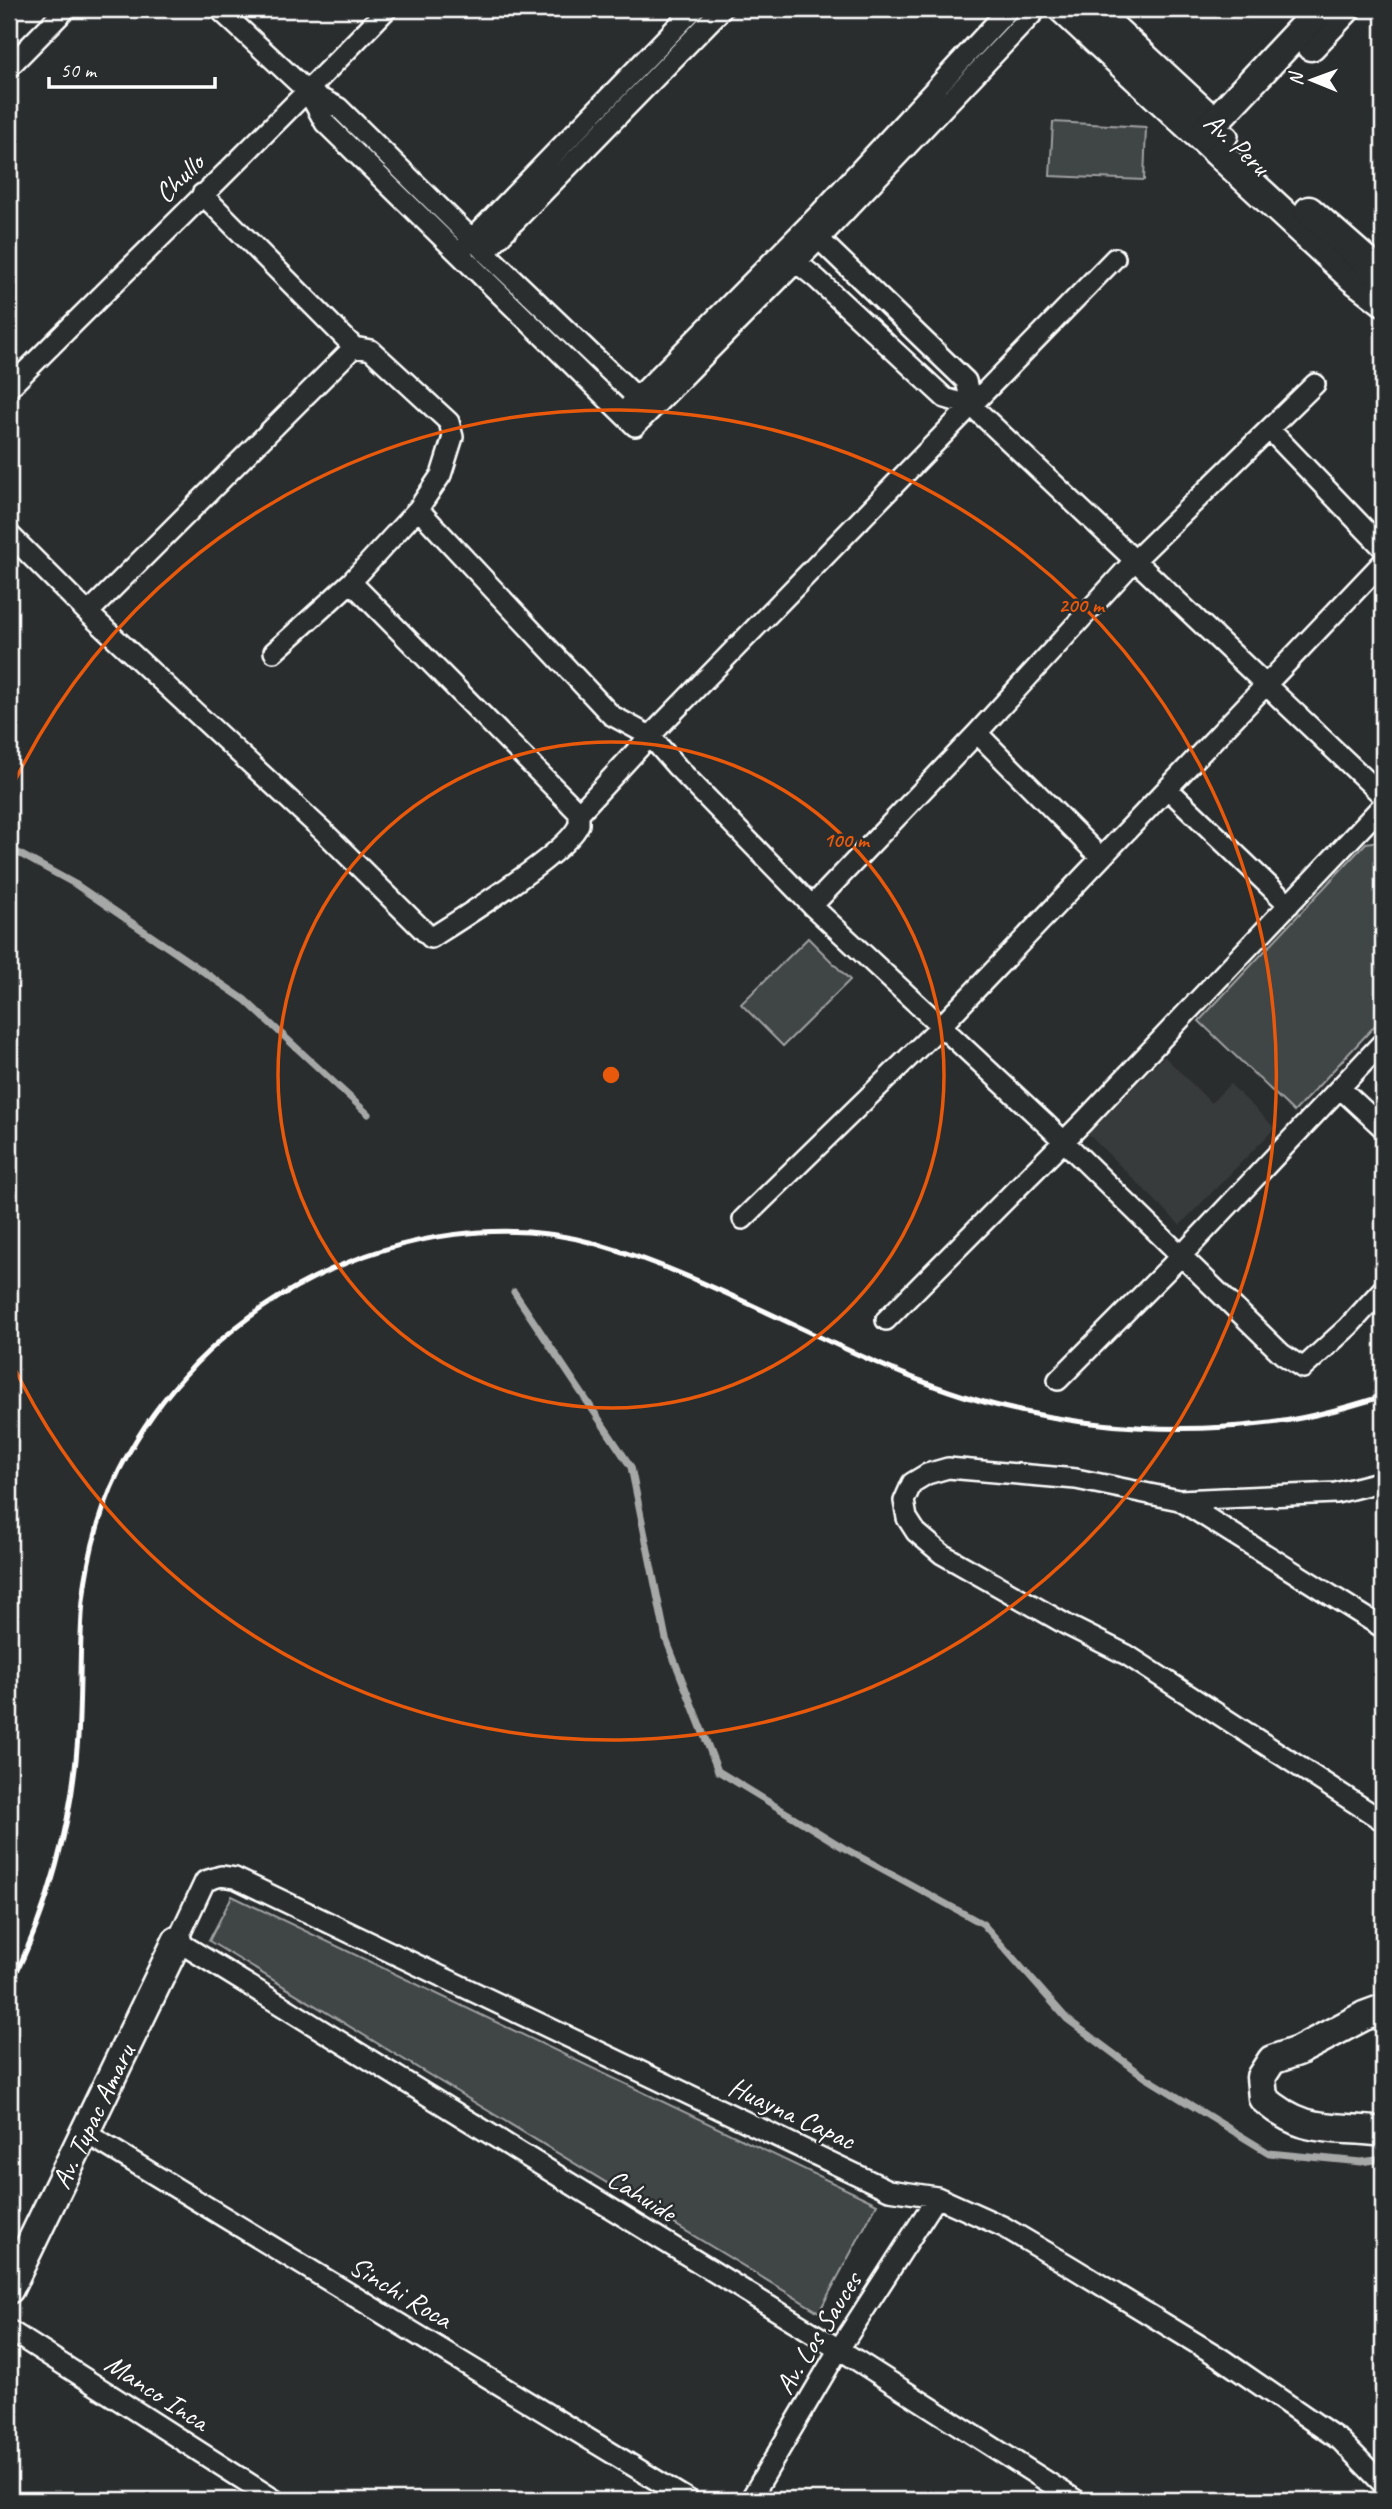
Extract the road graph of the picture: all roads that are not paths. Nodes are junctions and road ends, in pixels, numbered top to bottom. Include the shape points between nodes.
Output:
1 (66, 9) edge
2 (219, 9) edge
3 (387, 9) edge
4 (694, 9) edge
5 (722, 9) edge
6 (1009, 9) edge
7 (1038, 9) edge
8 (1063, 9) edge
9 (1092, 9) edge
10 (1320, 9) edge
11 (1346, 9) edge
12 (9, 67) edge
13 (308, 92) junction
14 (1215, 136) junction
15 (202, 194) junction
16 (819, 239) junction
17 (472, 249) junction
18 (1115, 258) dead end
19 (796, 262) junction
20 (1383, 276) edge
21 (1383, 301) edge
22 (354, 347) junction
23 (1315, 384) dead end
24 (9, 388) edge
25 (644, 404) junction
26 (972, 406) junction
27 (1270, 430) junction
28 (418, 509) junction
29 (9, 534) edge
30 (1383, 548) edge
31 (1134, 561) junction
32 (1383, 562) edge
33 (351, 582) junction
34 (88, 613) junction
35 (274, 652) dead end
36 (1266, 687) junction
37 (977, 733) junction
38 (650, 736) junction
39 (1168, 789) junction
40 (1383, 796) edge
41 (1383, 805) edge
42 (579, 813) junction
43 (1101, 858) junction
44 (1289, 905) junction
45 (812, 906) junction
46 (943, 1025) junction
47 (1383, 1042) edge
48 (1340, 1088) junction
49 (1383, 1128) edge
50 (1065, 1141) junction
51 (743, 1219) dead end
52 (1181, 1256) junction
53 (1383, 1289) edge
54 (886, 1320) dead end
55 (1058, 1380) dead end
56 (1383, 1481) edge
57 (1179, 1500) junction
58 (1383, 1628) edge
59 (1383, 1821) edge
60 (177, 1941) junction
61 (1383, 2009) edge
62 (84, 2132) junction
63 (1383, 2132) edge
64 (937, 2197) junction
65 (9, 2289) edge
66 (9, 2330) edge
67 (839, 2349) junction
68 (1383, 2484) edge
69 (275, 2500) edge
70 (689, 2500) edge
71 (750, 2500) edge
72 (1076, 2500) edge

1 - 12 street
2 - 13 street
3 - 13 street, Chullo
4 - 17 street
5 - 17 street
6 - 25 street
7 - 16 street
8 - 14 street
9 - 14 street, Av. Peru
10 - 14 street
11 - 14 street
13 - 15 street, Chullo
13 - 17 street via 339,108
14 - 20 street, Av. Peru
14 - 21 street via 1353,278
15 - 22 street
15 - 24 street, Chullo
16 - 19 street
16 - 26 street via 966,381
17 - 25 street
17 - 25 street via 635,426
18 - 26 street
19 - 25 street
19 - 26 street via 945,398
22 - 28 street via 371,350 449,422 453,437 441,475
22 - 34 street
23 - 27 street
26 - 31 street
26 - 38 street
27 - 30 street
27 - 31 street
28 - 33 street
28 - 38 street via 611,715
29 - 34 street
31 - 36 street
31 - 37 street
32 - 36 street
33 - 35 street
33 - 42 street
34 - 42 street via 431,938 524,876 567,841 579,823
36 - 39 street
36 - 40 street
37 - 43 street
37 - 45 street
38 - 42 street
38 - 45 street
39 - 43 street
39 - 44 street
41 - 44 street
43 - 46 street
44 - 50 street
45 - 46 street
46 - 50 street
46 - 51 street
47 - 48 street
48 - 49 street
48 - 52 street
50 - 52 street
50 - 54 street
52 - 53 street via 1282,1354 1303,1368
52 - 55 street
56 - 57 street via 1336,1493
57 - 58 street
57 - 59 street via 1076,1479 948,1468 912,1483 904,1501 916,1532 942,1554 1127,1654
60 - 62 street, Av. Tupac Amaru
60 - 64 street, Huayna Capac via 205,1881 234,1878 889,2190
60 - 67 street, Cahuide
61 - 63 street via 1272,2060 1261,2077 1263,2098 1292,2120
62 - 65 street, Av. Tupac Amaru
62 - 70 street, Sinchi Roca
64 - 67 street, Av. Los Sauces
64 - 68 street, Huayna Capac via 1004,2227 1222,2359 1341,2441
66 - 69 street, Manco Inca
67 - 71 street, Av. Los Sauces
67 - 72 street, Cahuide

